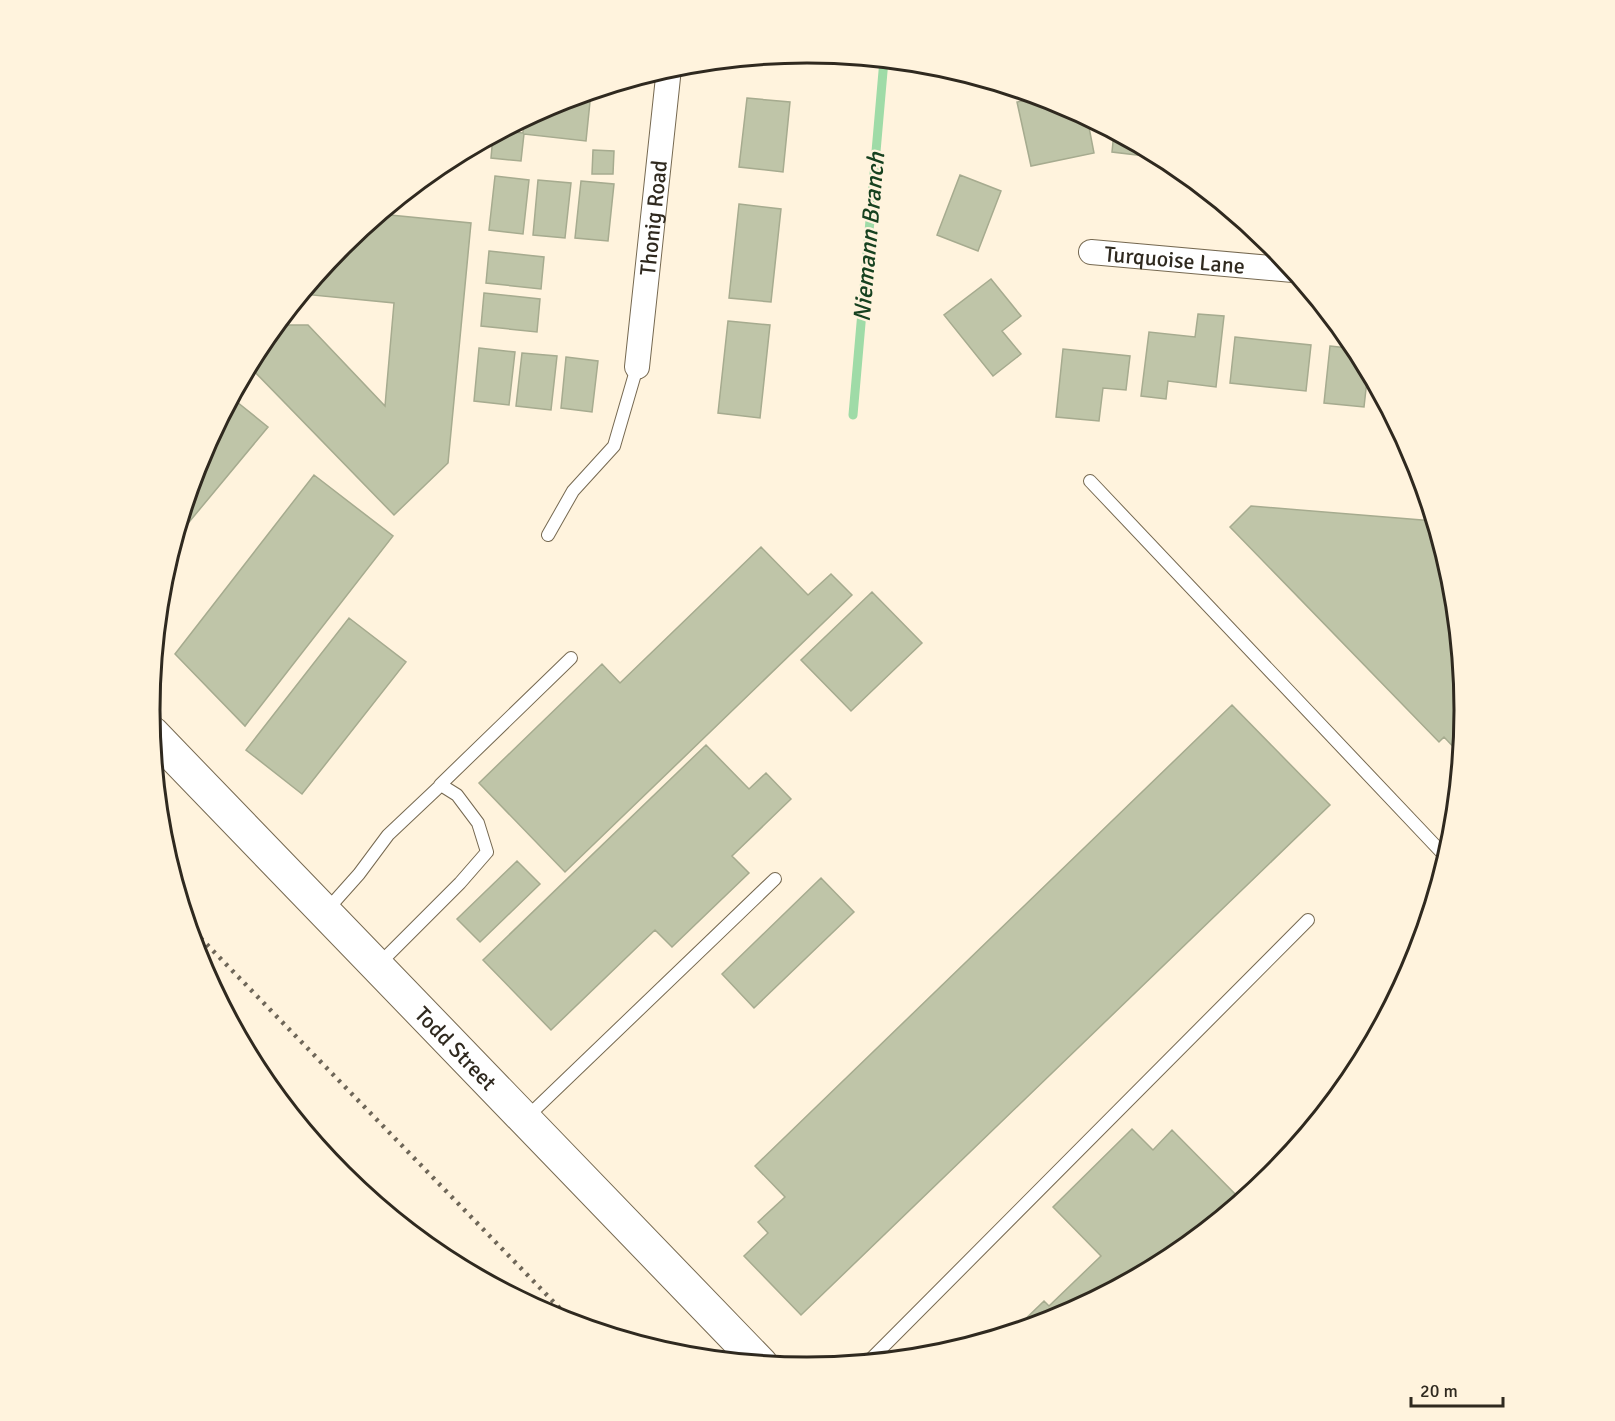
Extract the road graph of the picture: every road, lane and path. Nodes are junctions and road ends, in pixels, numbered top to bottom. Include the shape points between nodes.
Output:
1 (668, 78) edge
2 (1091, 252) dead end
3 (1280, 269) edge
4 (637, 367) joint
5 (1090, 481) dead end
6 (548, 535) dead end
7 (571, 658) dead end
8 (161, 742) edge
9 (440, 786) junction
10 (1440, 850) edge
11 (775, 879) dead end
12 (325, 912) junction
13 (1308, 920) dead end
14 (377, 967) junction
15 (525, 1120) junction
16 (876, 1354) edge
17 (753, 1356) edge

1 - 4 street, Thonig Road
2 - 3 street, Turquoise Lane
4 - 6 lane via 614,446 573,492
5 - 10 lane
7 - 9 lane
8 - 12 street, Todd Street
9 - 12 lane via 388,835
9 - 14 lane via 457,795 478,824 487,852
11 - 15 lane
12 - 14 street, Todd Street
13 - 16 lane
14 - 15 street, Todd Street
15 - 17 street, Todd Street

